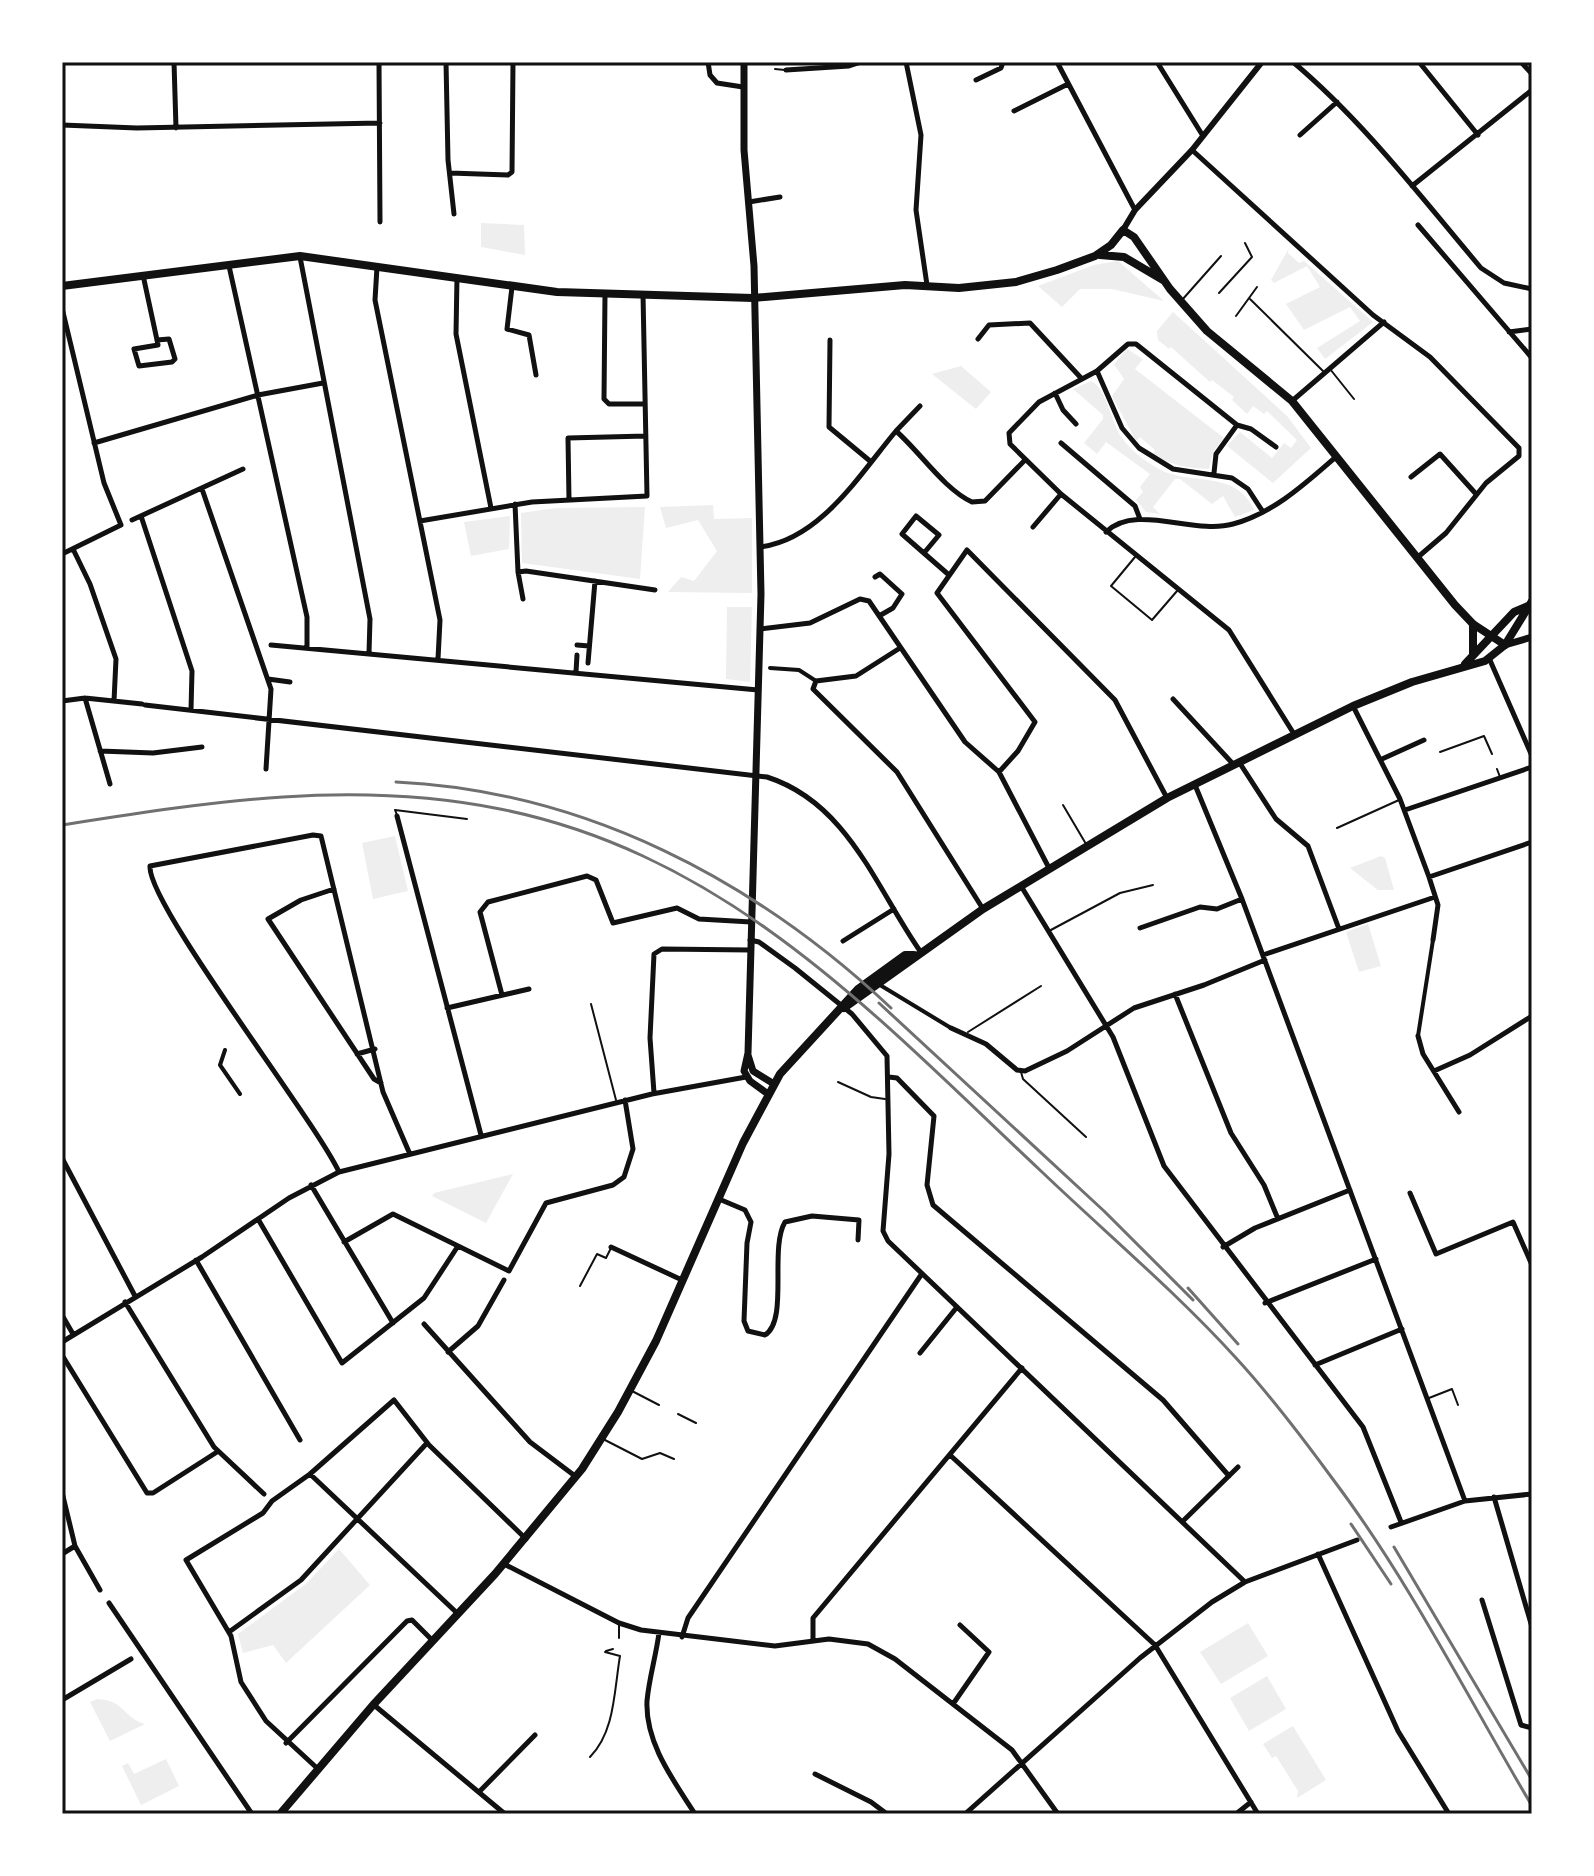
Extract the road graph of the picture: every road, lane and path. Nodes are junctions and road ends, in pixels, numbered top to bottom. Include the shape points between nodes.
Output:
1 (174, 62) edge
2 (379, 62) edge
3 (446, 62) edge
4 (513, 62) edge
5 (708, 62) edge
6 (744, 62) edge
7 (861, 62) edge
8 (906, 62) edge
9 (1003, 62) edge
10 (1057, 62) edge
11 (1157, 62) edge
12 (1262, 62) edge
13 (1293, 62) edge
14 (1419, 62) edge
15 (1521, 62) edge
16 (775, 69) dead end
17 (786, 70) joint
18 (1532, 74) edge
19 (976, 80) dead end
20 (1068, 84) junction
21 (743, 87) junction
22 (1532, 90) edge
23 (1337, 102) junction
24 (1014, 111) dead end
25 (380, 123) junction
26 (62, 125) edge
27 (176, 128) junction
28 (1300, 135) dead end
29 (1478, 135) junction
30 (1203, 136) junction
31 (1192, 150) junction
32 (450, 173) junction
33 (1412, 186) junction
34 (780, 197) dead end
35 (748, 202) junction
36 (1135, 210) junction
37 (454, 214) dead end
38 (380, 222) dead end
39 (1418, 225) dead end
40 (1123, 230) junction
41 (1245, 243) dead end
42 (300, 256) junction
43 (1095, 256) junction
44 (1221, 256) dead end
45 (228, 263) junction
46 (377, 265) junction
47 (142, 273) junction
48 (457, 277) junction
49 (1164, 280) junction
50 (927, 285) junction
51 (62, 286) edge
52 (512, 287) junction
53 (1257, 287) dead end
54 (1532, 289) edge
55 (1219, 293) dead end
56 (605, 294) junction
57 (643, 294) junction
58 (753, 298) junction
59 (1250, 299) junction
60 (1180, 302) junction
61 (62, 308) edge
62 (1236, 316) dead end
63 (1384, 322) junction
64 (1532, 329) edge
65 (1509, 332) junction
66 (978, 339) dead end
67 (157, 340) junction
68 (830, 340) dead end
69 (1532, 358) edge
70 (1327, 370) junction
71 (1097, 371) junction
72 (536, 375) dead end
73 (1082, 379) junction
74 (323, 383) junction
75 (1055, 393) junction
76 (258, 395) junction
77 (1354, 399) dead end
78 (1292, 401) junction
79 (644, 404) junction
80 (920, 406) dead end
81 (1076, 424) dead end
82 (1237, 425) junction
83 (896, 431) junction
84 (646, 436) junction
85 (94, 443) junction
86 (1061, 443) dead end
87 (1276, 447) dead end
88 (1337, 456) junction
89 (1025, 460) junction
90 (870, 461) junction
91 (243, 469) dead end
92 (1214, 473) junction
93 (1411, 477) dead end
94 (202, 489) junction
95 (1061, 494) junction
96 (1476, 494) junction
97 (569, 500) junction
98 (515, 504) junction
99 (491, 508) junction
100 (1263, 512) junction
101 (141, 516) junction
102 (1140, 519) junction
103 (132, 520) dead end
104 (420, 521) junction
105 (1033, 527) dead end
106 (1106, 532) junction
107 (760, 547) junction
108 (73, 549) junction
109 (924, 553) junction
110 (62, 554) edge
111 (1135, 557) junction
112 (1418, 557) junction
113 (518, 572) junction
114 (949, 575) junction
115 (875, 577) dead end
116 (595, 581) junction
117 (655, 590) dead end
118 (1178, 590) junction
119 (523, 599) dead end
120 (1530, 604) edge
121 (879, 616) junction
122 (1473, 624) junction
123 (760, 629) junction
124 (1491, 637) junction
125 (1532, 637) edge
126 (271, 645) dead end
127 (577, 645) dead end
128 (1505, 645) junction
129 (589, 646) junction
130 (307, 648) junction
131 (900, 648) junction
132 (369, 653) junction
133 (1473, 653) junction
134 (577, 655) dead end
135 (1489, 658) junction
136 (438, 659) junction
137 (588, 663) dead end
138 (1464, 665) junction
139 (770, 668) dead end
140 (576, 672) junction
141 (268, 679) junction
142 (816, 681) junction
143 (290, 682) dead end
144 (758, 690) junction
145 (85, 698) junction
146 (1173, 699) dead end
147 (62, 701) edge
148 (114, 701) junction
149 (1353, 706) junction
150 (191, 710) junction
151 (270, 719) junction
152 (1294, 734) junction
153 (1424, 740) dead end
154 (202, 747) dead end
155 (100, 751) junction
156 (1440, 752) dead end
157 (1492, 754) dead end
158 (1532, 756) edge
159 (1382, 759) junction
160 (1236, 763) junction
161 (1532, 767) edge
162 (266, 769) dead end
163 (1497, 769) dead end
164 (999, 772) junction
165 (756, 776) junction
166 (1500, 778) junction
167 (110, 784) dead end
168 (1195, 785) junction
169 (1167, 798) junction
170 (1400, 799) junction
171 (1063, 805) dead end
172 (1405, 810) junction
173 (397, 816) joint
174 (467, 819) dead end
175 (1337, 828) dead end
176 (1532, 842) edge
177 (1086, 845) junction
178 (1049, 868) junction
179 (1429, 877) junction
180 (1153, 885) dead end
181 (1021, 886) junction
182 (334, 889) junction
183 (1435, 897) junction
184 (1242, 899) junction
185 (894, 909) junction
186 (983, 909) junction
187 (751, 922) junction
188 (1140, 928) dead end
189 (1339, 929) junction
190 (1048, 932) junction
191 (750, 940) junction
192 (1433, 940) joint
193 (843, 941) dead end
194 (750, 950) junction
195 (917, 953) junction
196 (1264, 957) junction
197 (880, 985) junction
198 (1041, 986) dead end
199 (529, 989) dead end
200 (1175, 994) junction
201 (502, 995) junction
202 (591, 1004) dead end
203 (447, 1008) junction
204 (843, 1008) junction
205 (1532, 1016) edge
206 (1106, 1026) junction
207 (951, 1028) joint
208 (250, 1034) junction
209 (966, 1035) junction
210 (1418, 1036) joint
211 (241, 1040) dead end
212 (375, 1049) junction
213 (225, 1050) dead end
214 (357, 1054) junction
215 (748, 1055) junction
216 (1021, 1071) junction
217 (1434, 1071) junction
218 (746, 1077) junction
219 (889, 1077) junction
220 (838, 1082) dead end
221 (381, 1083) junction
222 (774, 1084) junction
223 (654, 1093) junction
224 (240, 1094) dead end
225 (768, 1094) junction
226 (625, 1100) junction
227 (889, 1100) junction
228 (617, 1102) junction
229 (1459, 1112) dead end
230 (481, 1135) junction
231 (1086, 1137) dead end
232 (409, 1152) junction
233 (62, 1158) edge
234 (339, 1172) junction
235 (311, 1185) junction
236 (1350, 1190) junction
237 (1410, 1193) dead end
238 (719, 1199) junction
239 (258, 1219) junction
240 (1278, 1219) junction
241 (858, 1240) dead end
242 (344, 1242) junction
243 (458, 1246) junction
244 (611, 1247) joint
245 (1223, 1247) junction
246 (1376, 1259) junction
247 (196, 1260) junction
248 (1532, 1265) edge
249 (921, 1274) junction
250 (504, 1280) dead end
251 (682, 1280) junction
252 (580, 1286) dead end
253 (135, 1296) junction
254 (125, 1302) junction
255 (1265, 1303) junction
256 (957, 1307) junction
257 (62, 1315) edge
258 (393, 1323) junction
259 (424, 1324) dead end
260 (1402, 1329) junction
261 (73, 1334) junction
262 (62, 1342) edge
263 (448, 1352) junction
264 (920, 1353) dead end
265 (62, 1355) edge
266 (1315, 1365) junction
267 (1022, 1368) junction
268 (630, 1390) junction
269 (1428, 1398) junction
270 (659, 1405) dead end
271 (1458, 1405) dead end
272 (678, 1414) dead end
273 (696, 1423) dead end
274 (602, 1438) junction
275 (300, 1440) dead end
276 (427, 1443) junction
277 (217, 1452) junction
278 (950, 1455) junction
279 (674, 1459) dead end
280 (1238, 1467) dead end
281 (310, 1474) junction
282 (576, 1476) junction
283 (1229, 1476) junction
284 (62, 1492) edge
285 (264, 1494) dead end
286 (1532, 1494) edge
287 (1494, 1497) junction
288 (1465, 1501) junction
289 (357, 1519) junction
290 (1184, 1520) junction
291 (1401, 1522) junction
292 (1391, 1527) dead end
293 (526, 1539) junction
294 (1357, 1540) dead end
295 (75, 1546) junction
296 (62, 1554) edge
297 (1318, 1554) junction
298 (504, 1564) junction
299 (1245, 1582) junction
300 (100, 1590) dead end
301 (1482, 1600) dead end
302 (109, 1603) dead end
303 (458, 1614) junction
304 (619, 1623) junction
305 (960, 1625) dead end
306 (1532, 1627) edge
307 (229, 1632) junction
308 (659, 1633) junction
309 (682, 1637) junction
310 (619, 1638) dead end
311 (432, 1640) junction
312 (813, 1640) junction
313 (1155, 1645) junction
314 (613, 1649) dead end
315 (142, 1653) junction
316 (62, 1700) edge
317 (953, 1704) junction
318 (373, 1705) junction
319 (1532, 1728) edge
320 (535, 1735) dead end
321 (286, 1743) junction
322 (590, 1757) dead end
323 (1021, 1764) junction
324 (318, 1769) junction
325 (815, 1774) dead end
326 (479, 1792) junction
327 (1251, 1802) junction
328 (252, 1814) edge
329 (280, 1814) edge
330 (505, 1814) edge
331 (695, 1814) edge
332 (887, 1814) edge
333 (965, 1814) edge
334 (1058, 1814) edge
335 (1236, 1814) edge
336 (1258, 1814) edge
337 (1449, 1814) edge

1 - 27 street
2 - 25 street
3 - 32 street
4 - 32 street via 512,172
5 - 21 street via 717,83
6 - 21 main road
7 - 17 street
8 - 50 street via 921,135 916,210
9 - 19 street
10 - 20 street
11 - 30 street
12 - 30 street
13 - 23 street
14 - 29 street
15 - 18 street
16 - 17 lane
20 - 24 street
20 - 36 street
21 - 35 main road
22 - 29 street
23 - 28 street
23 - 33 street
25 - 27 street
25 - 38 street
26 - 27 street
29 - 33 street
30 - 31 street
31 - 36 street
31 - 63 street
32 - 37 street
33 - 54 street via 1490,276
34 - 35 street
35 - 58 main road
36 - 40 street
39 - 65 street
40 - 43 main road
40 - 49 main road via 1134,237
41 - 55 lane via 1252,257
42 - 45 main road
42 - 46 main road
42 - 74 street
43 - 49 main road via 1117,254
43 - 50 main road via 1000,285
44 - 60 lane
45 - 47 main road
45 - 76 street
46 - 48 main road
46 - 104 street via 375,300
47 - 51 main road
47 - 67 street
48 - 52 main road
48 - 99 street via 456,334
49 - 60 main road
50 - 58 main road
52 - 56 main road
52 - 72 street via 507,329 529,335
53 - 59 lane
56 - 57 main road
56 - 79 street via 604,399 609,404
57 - 58 main road
57 - 79 street
58 - 107 main road
59 - 62 lane
59 - 70 lane
60 - 78 main road
61 - 85 street
63 - 70 street
63 - 96 street via 1430,357 1521,451
64 - 65 street
65 - 69 street
66 - 73 street via 989,325 1030,323
67 - 67 street via 169,339 175,359 142,368 134,349 158,345
68 - 90 street via 829,427
70 - 77 lane
70 - 78 street
71 - 73 street
71 - 82 street via 1123,347 1136,344
71 - 92 street via 1122,428 1139,448 1173,469
73 - 75 street
74 - 76 street
74 - 132 street via 370,619
75 - 81 street
75 - 89 street via 1009,433 1010,444
76 - 85 street
76 - 130 street via 307,617
78 - 88 main road
79 - 84 street
80 - 83 street
82 - 87 street
82 - 92 street via 1216,454
83 - 89 street via 963,498 976,503 990,497
83 - 90 street
84 - 97 street via 647,496
84 - 97 street via 568,438
85 - 108 street via 121,525
86 - 102 street via 1135,506
88 - 100 street
88 - 112 main road
89 - 95 street
90 - 107 street via 810,528 785,542
91 - 94 street
92 - 100 street via 1240,482
93 - 96 street via 1440,454
94 - 101 street
94 - 141 street
95 - 105 street
95 - 106 street
96 - 112 street via 1446,533
97 - 98 street
98 - 99 street
98 - 113 street
99 - 104 street
100 - 102 street via 1211,527
101 - 103 street
101 - 150 street via 192,671
102 - 106 street via 1119,521
104 - 136 street via 440,620
106 - 111 street
107 - 123 main road
108 - 110 street
108 - 148 street via 116,659
109 - 109 street via 902,534 916,516 939,535
109 - 114 street
111 - 118 street
111 - 118 lane via 1111,586 1152,620
112 - 122 main road
113 - 116 street
113 - 119 street
114 - 164 street via 937,593 1035,722
114 - 169 street via 967,550 1115,700
115 - 121 street via 880,574 902,594
116 - 117 street
116 - 129 street
118 - 152 street via 1229,630
120 - 124 main road via 1514,612
120 - 128 main road
121 - 123 street via 863,598 810,623
121 - 131 street
122 - 124 main road
122 - 133 main road
123 - 144 main road
124 - 128 main road
124 - 133 main road
125 - 128 main road
126 - 130 street
127 - 129 street
128 - 135 main road
129 - 137 street
130 - 132 street
131 - 142 street via 856,676
131 - 164 street via 965,742
132 - 136 street
133 - 138 main road
134 - 140 street
135 - 138 main road
135 - 158 street
136 - 140 street
138 - 149 main road
139 - 142 street via 799,670
140 - 144 street
141 - 143 street
141 - 151 street
142 - 186 street via 815,694 897,772
144 - 165 main road
145 - 147 street
145 - 148 street
145 - 155 street
146 - 160 street
148 - 150 street
149 - 152 main road
149 - 159 street
150 - 151 street
151 - 162 street
151 - 165 street
152 - 160 main road
153 - 159 street
154 - 155 street via 153,753
155 - 167 street
156 - 157 lane via 1484,736
159 - 170 street
160 - 168 main road
160 - 189 street via 1276,819 1308,846
161 - 166 street
163 - 166 lane
164 - 178 street
165 - 185 street via 792,786 836,820
165 - 187 main road
166 - 172 street
168 - 169 main road
168 - 184 street
169 - 177 main road
170 - 172 street
170 - 175 lane
171 - 177 lane
172 - 179 street
173 - 174 lane via 395,810
173 - 203 street
176 - 179 street
177 - 178 main road
178 - 181 main road
179 - 183 street
180 - 190 lane via 1120,893
181 - 186 main road
181 - 190 street
182 - 208 street via 320,835 149,868 170,911
182 - 212 street
182 - 214 street via 268,919
183 - 189 street
183 - 192 street
184 - 188 street
184 - 196 street
185 - 193 street
185 - 195 street
186 - 195 main road
187 - 191 main road
187 - 201 street via 699,919 677,908 613,923 596,880 590,877 488,902 480,912
189 - 196 street
190 - 206 street
191 - 194 main road
191 - 204 street
192 - 210 street
194 - 215 main road
194 - 223 street via 662,949 654,954
195 - 197 main road
195 - 204 main road via 905,955 858,989
196 - 200 street
196 - 236 street
197 - 204 main road
197 - 207 street
198 - 209 lane via 972,1026
199 - 201 street
200 - 206 street via 1134,1008
200 - 240 street via 1231,1133 1264,1185
201 - 203 street
202 - 228 lane
203 - 230 street
204 - 219 street via 884,1052
204 - 222 main road
205 - 217 street
206 - 216 street
206 - 245 street via 1164,1166
207 - 209 street
208 - 211 street
208 - 234 street
209 - 216 street
210 - 217 street
212 - 214 street
212 - 221 street
213 - 224 street via 220,1065
214 - 221 street
215 - 218 main road
215 - 222 main road via 753,1071
216 - 231 lane via 1023,1079
217 - 229 street
218 - 223 street
218 - 225 main road
219 - 227 street
219 - 283 street via 897,1078 934,1116 927,1185 933,1205 1163,1400
220 - 227 lane
221 - 232 street
222 - 225 main road
223 - 226 street
225 - 238 main road
226 - 228 street
226 - 243 street via 633,1149 624,1177 613,1185 546,1203 509,1271
227 - 249 street via 883,1231
228 - 230 street
230 - 232 street
232 - 234 street
233 - 253 street
234 - 235 street
235 - 239 street
235 - 242 street
236 - 240 street
236 - 246 street
237 - 248 street via 1436,1254 1513,1222
238 - 241 street via 745,1210 751,1222 744,1321 755,1335 765,1335 775,1323 779,1238 785,1222 812,1216 859,1220
238 - 251 main road
239 - 247 street
239 - 258 street via 339,1361 345,1363
240 - 245 street
242 - 243 street via 393,1214
242 - 258 street
243 - 258 street via 428,1292
244 - 251 street
244 - 252 lane via 606,1258 597,1254
245 - 255 street
246 - 255 street
246 - 260 street
247 - 253 street
247 - 275 street
249 - 256 street
249 - 309 street via 688,1618
250 - 263 street via 478,1326
251 - 268 main road
253 - 254 street
254 - 261 street
254 - 277 street
255 - 266 street
256 - 264 street
256 - 267 street
257 - 261 street
259 - 263 street
260 - 266 street
260 - 269 street
261 - 262 street
263 - 282 street via 530,1442
265 - 277 street via 147,1493
266 - 291 street via 1366,1431
267 - 278 street
267 - 290 street
268 - 270 lane
268 - 274 main road
269 - 271 lane via 1452,1389
269 - 288 street
272 - 273 lane
274 - 279 lane via 642,1459 660,1453
274 - 282 main road
276 - 281 street via 400,1405 390,1402
276 - 289 street
276 - 293 street
277 - 285 street
278 - 312 street via 813,1618
278 - 313 street
280 - 283 street
281 - 289 street
281 - 307 street via 263,1513 186,1560
282 - 293 main road
283 - 290 street
284 - 295 street
286 - 287 street
287 - 288 street
287 - 306 street
288 - 291 street
289 - 303 street
289 - 307 street via 301,1580
290 - 299 street
291 - 292 street
293 - 298 main road
294 - 297 street
295 - 296 street
295 - 300 street
297 - 299 street
297 - 337 street via 1398,1731
298 - 303 main road
298 - 304 street
299 - 313 street
301 - 319 street via 1521,1725
302 - 315 street
303 - 311 main road
304 - 308 street
304 - 310 lane
305 - 317 street via 989,1652
307 - 321 street via 241,1682
308 - 309 street
308 - 331 street via 647,1701 650,1731
309 - 312 street via 784,1646
311 - 318 main road
311 - 321 street via 407,1621
312 - 317 street via 868,1644
313 - 323 street
313 - 327 street
314 - 322 lane via 605,1652 620,1656 608,1729
315 - 316 street
315 - 328 street
317 - 323 street via 1012,1750
318 - 324 main road
318 - 326 street
320 - 326 street
321 - 324 street
323 - 333 street
323 - 334 street
324 - 329 main road
325 - 332 street
326 - 330 street
327 - 335 street
327 - 336 street

